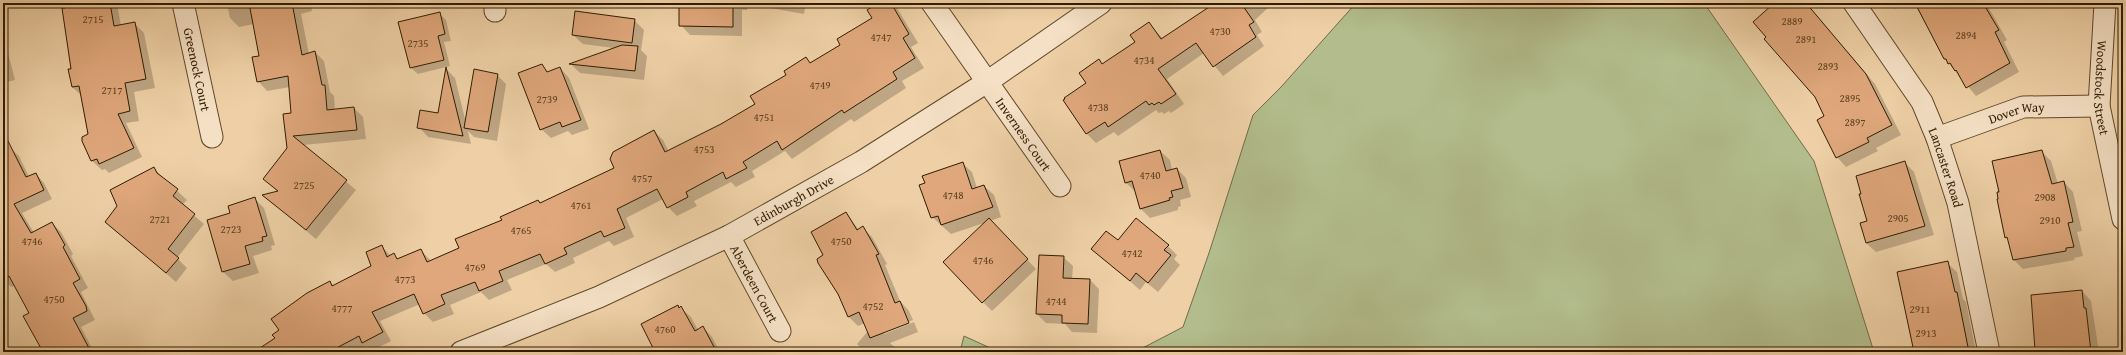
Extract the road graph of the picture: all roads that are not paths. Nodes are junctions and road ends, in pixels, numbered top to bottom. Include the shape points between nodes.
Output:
1 (183, 3) edge
2 (932, 3) edge
3 (1101, 3) edge
4 (1854, 3) edge
5 (2105, 3) edge
6 (987, 82) junction
7 (2099, 106) junction
8 (212, 136) dead end
9 (1937, 138) junction
10 (1060, 186) dead end
11 (2123, 219) edge
12 (729, 236) junction
13 (780, 331) dead end
14 (461, 352) edge
15 (1989, 352) edge

1 - 8 street, Greenock Court
2 - 6 street, Inverness Court
3 - 6 street, Edinburgh Drive
4 - 9 street, Lancaster Road via 1922,102
5 - 7 street, Woodstock Street
6 - 10 street, Inverness Court
6 - 12 street, Edinburgh Drive via 861,162
7 - 9 street, Dover Way via 2023,106
7 - 11 street, Woodstock Street
9 - 15 street, Lancaster Road via 1958,203
12 - 13 street, Aberdeen Court
12 - 14 street, Edinburgh Drive via 599,297

